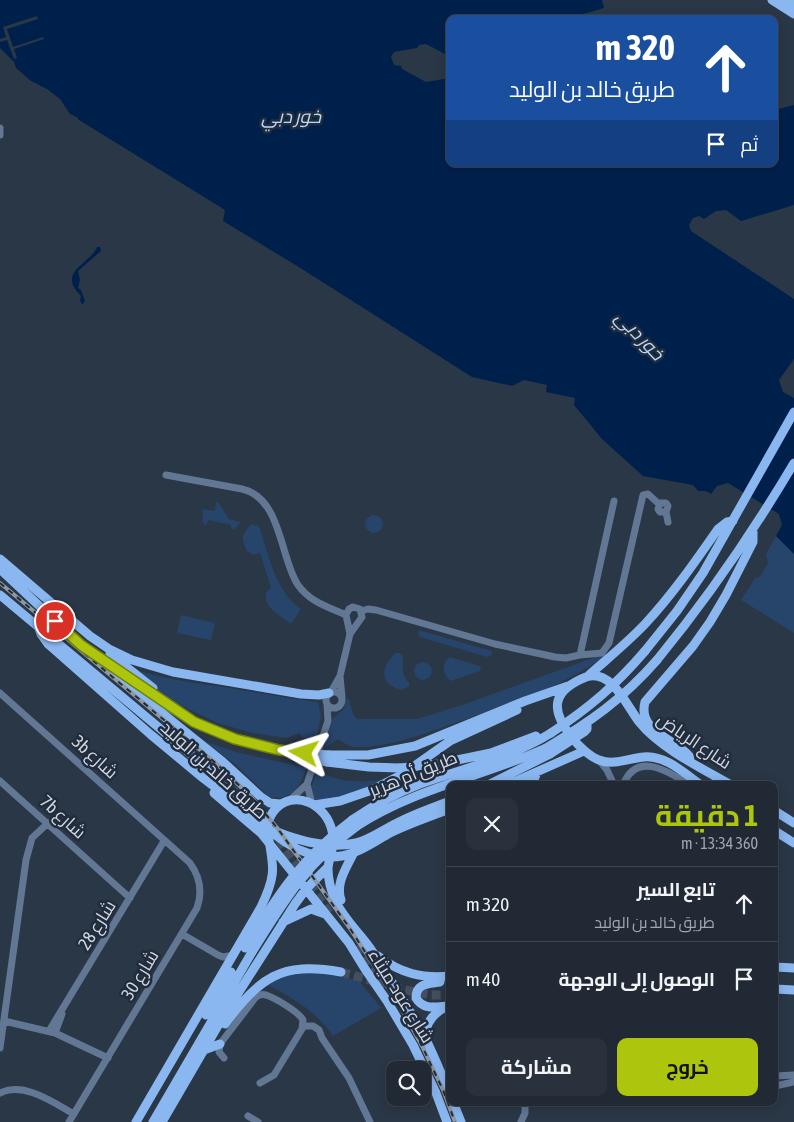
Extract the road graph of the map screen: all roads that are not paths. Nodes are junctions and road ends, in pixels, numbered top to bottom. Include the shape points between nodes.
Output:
1 (772, 0) edge
2 (785, 0) edge
3 (794, 5) edge
4 (794, 14) edge
5 (0, 128) edge
6 (0, 135) edge
7 (794, 412) edge
8 (794, 463) edge
9 (166, 474) dead end
10 (614, 501) dead end
11 (733, 521) junction
12 (668, 522) dead end
13 (753, 531) junction
14 (0, 559) edge
15 (0, 569) edge
16 (0, 596) edge
17 (361, 611) junction
18 (346, 615) junction
19 (38, 626) junction
20 (350, 634) junction
21 (90, 636) junction
22 (81, 645) junction
23 (580, 654) junction
24 (340, 676) junction
25 (588, 676) junction
26 (570, 685) junction
27 (0, 693) edge
28 (330, 693) junction
29 (342, 697) junction
30 (525, 701) junction
31 (327, 704) junction
32 (337, 707) junction
33 (182, 715) junction
34 (328, 721) junction
35 (549, 734) junction
36 (548, 751) junction
37 (584, 751) junction
38 (328, 758) junction
39 (599, 760) junction
40 (694, 763) junction
41 (212, 772) tunnel mouth
42 (537, 772) junction
43 (203, 778) junction
44 (0, 781) edge
45 (460, 781) edge
46 (495, 781) edge
47 (516, 781) edge
48 (534, 781) edge
49 (612, 781) edge
50 (625, 781) edge
51 (683, 781) edge
52 (695, 781) edge
53 (724, 781) edge
54 (307, 784) junction
55 (446, 786) edge
56 (290, 800) junction
57 (446, 803) edge
58 (280, 804) junction
59 (313, 805) junction
60 (446, 811) edge
61 (778, 813) edge
62 (45, 821) junction
63 (355, 823) junction
64 (794, 823) edge
65 (269, 828) junction
66 (778, 833) edge
67 (166, 843) junction
68 (794, 843) edge
69 (333, 844) junction
70 (271, 846) junction
71 (354, 852) junction
72 (330, 857) junction
73 (328, 867) junction
74 (306, 889) junction
75 (132, 896) junction
76 (331, 919) junction
77 (283, 922) junction
78 (353, 928) junction
79 (182, 934) junction
80 (370, 949) junction
81 (249, 950) junction
82 (234, 955) junction
83 (778, 967) edge
84 (794, 968) edge
85 (341, 972) tunnel mouth
86 (446, 978) edge
87 (446, 979) edge
88 (778, 989) edge
89 (794, 990) edge
90 (446, 1006) edge
91 (446, 1007) edge
92 (3, 1024) junction
93 (303, 1028) junction
94 (52, 1032) junction
95 (424, 1037) junction
96 (211, 1039) junction
97 (220, 1044) junction
98 (0, 1048) edge
99 (204, 1050) junction
100 (224, 1058) dead end
101 (106, 1061) junction
102 (794, 1075) edge
103 (778, 1076) edge
104 (186, 1080) junction
105 (794, 1082) edge
106 (260, 1083) dead end
107 (778, 1085) edge
108 (446, 1086) edge
109 (0, 1092) edge
110 (188, 1092) dead end
111 (436, 1093) junction
112 (455, 1106) edge
113 (526, 1106) edge
114 (527, 1106) edge
115 (63, 1108) junction
116 (74, 1114) junction
117 (248, 1116) dead end
118 (69, 1122) edge
119 (136, 1122) edge
120 (142, 1122) edge
121 (153, 1122) edge
122 (162, 1122) edge
123 (258, 1122) edge
124 (370, 1122) edge
125 (443, 1122) edge
126 (447, 1122) edge
127 (462, 1122) edge
128 (521, 1122) edge
129 (526, 1122) edge

1 - 4 main road
2 - 3 main road
5 - 6 street
7 - 11 main road, طريق أم هرير
8 - 13 main road
9 - 18 street via 254,493 275,522 298,585 316,602
10 - 23 street
11 - 25 main road via 718,530 643,626
11 - 35 main road, طريق أم هرير, bridge via 695,586 645,651 606,693
12 - 23 street via 667,504 659,504 648,494 643,495 608,647 602,653
13 - 36 main road, bridge via 697,611 657,660 624,695 587,723 584,732
13 - 40 main road via 753,542 718,609 693,646 645,702 643,713 648,724 684,750
14 - 21 main road
15 - 22 main road, طريق خالد بن الوليد
16 - 19 main road, طريق خالد بن الوليد
17 - 18 street via 353,607
17 - 20 street via 361,619
17 - 23 street via 372,609 495,644 556,657
18 - 20 street
19 - 41 main road
19 - 43 main road, طريق خالد بن الوليد via 48,644
20 - 24 street
21 - 28 main road via 120,655 158,668 301,694
21 - 33 main road via 178,707
22 - 33 main road
22 - 58 main road, طريق خالد بن الوليد via 261,797 270,803
24 - 28 street
24 - 29 street
25 - 26 main road
25 - 40 main road, شارع الرياض via 600,677 614,685 647,731
26 - 30 main road
26 - 37 main road, شارع الرياض via 560,695 557,707 570,735
27 - 67 street, 3b شارع
28 - 29 street via 338,692
28 - 31 street
29 - 32 street
30 - 38 main road via 407,748
30 - 59 main road via 516,711 450,741 388,783 356,796
31 - 32 street
31 - 34 street
32 - 34 street
33 - 38 main road, bridge via 221,734 279,750
34 - 54 street
35 - 38 main road, bridge via 504,749 438,764 368,767
35 - 63 main road, طريق أم هرير via 499,758 403,792 370,808
36 - 45 main road, طريق أم هرير
36 - 46 main road
37 - 39 main road, شارع الرياض
37 - 42 main road
39 - 49 street
39 - 52 main road, شارع الرياض via 617,762 650,757 664,760
40 - 53 main road, شارع الرياض
42 - 47 main road
42 - 48 main road
43 - 65 main road
43 - 70 main road, طريق خالد بن الوليد via 208,787 253,825
44 - 62 street, 7b شارع
50 - 51 street via 634,770 647,766 662,768
54 - 56 street
54 - 59 street
55 - 63 main road, طريق أم هرير
56 - 58 main road
56 - 59 main road, طريق خالد بن الوليد
57 - 69 main road via 400,821 361,842
58 - 65 main road via 272,813
59 - 69 main road via 329,822
60 - 71 main road via 400,828
61 - 64 main road
62 - 75 street, 7b شارع
62 - 92 street via 32,838 26,860
63 - 81 main road, طريق أم هرير, bridge via 296,883
65 - 69 main road via 300,840
65 - 70 main road
65 - 72 main road via 304,852
66 - 68 main road
67 - 75 street, شارع 28
67 - 79 street, شارع 30 via 190,863 200,888 197,908
69 - 72 main road
70 - 74 main road, طريق خالد بن الوليد
70 - 82 main road via 274,863 272,882
71 - 72 main road
71 - 78 main road via 338,890
72 - 73 main road
73 - 74 main road
73 - 78 main road via 336,901
74 - 76 main road, طريق خالد بن الوليد
74 - 77 main road
75 - 94 street, شارع 28
76 - 77 main road via 321,911 311,909
76 - 111 main road, شارع عود ميثاء via 403,1026
77 - 96 main road
78 - 80 main road, شارع عود ميثاء
79 - 82 street via 218,955
79 - 101 street, شارع 30
80 - 86 main road via 388,964 409,974
80 - 95 main road, شارع عود ميثاء
81 - 120 main road, طريق أم هرير
81 - 121 main road, طريق أم هرير
82 - 119 main road
83 - 84 main road
85 - 96 main road via 298,968 272,977 250,992
87 - 90 main road via 424,984 416,994 422,1006
88 - 89 main road
91 - 95 main road via 433,1015
92 - 94 street
92 - 98 street
93 - 97 street via 302,1017 297,1012 266,995 258,996
93 - 106 street via 274,1075
93 - 124 street via 317,1028 349,1078
94 - 101 street
95 - 108 main road, شارع عود ميثاء
96 - 99 main road
97 - 99 main road
97 - 100 street
99 - 104 main road
101 - 116 street, شارع 30
102 - 103 street
104 - 110 main road
104 - 122 main road
105 - 107 street
109 - 115 street via 11,1089 27,1092
111 - 125 main road
111 - 126 main road, شارع عود ميثاء
112 - 127 main road
113 - 128 street
114 - 129 street
115 - 116 street
115 - 118 street
116 - 118 street, شارع 30
117 - 123 street

